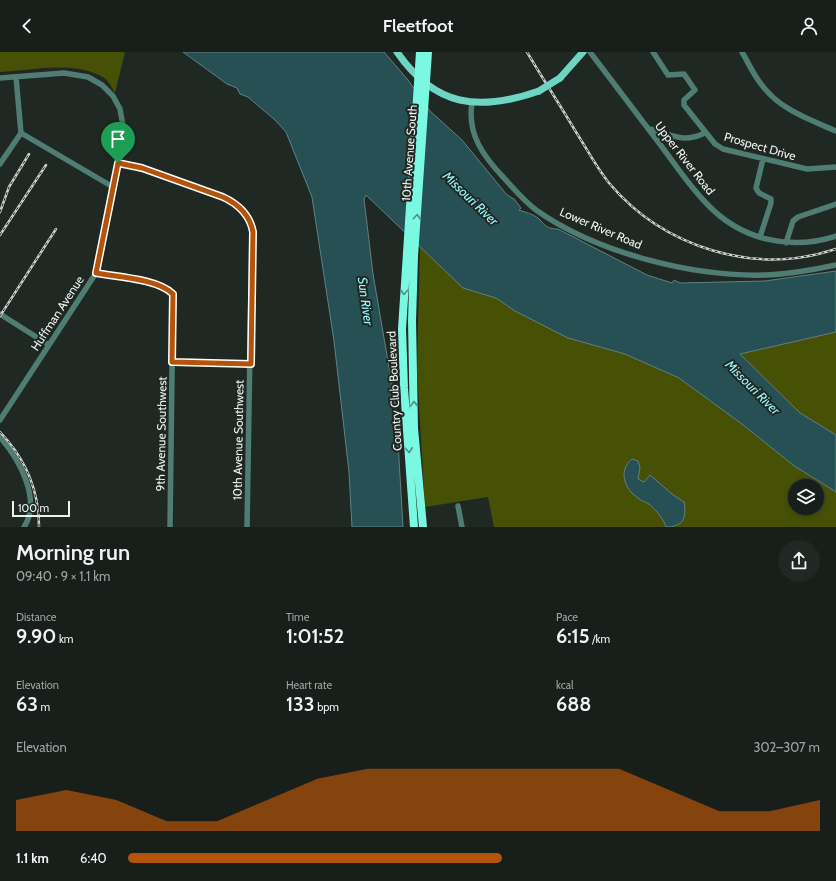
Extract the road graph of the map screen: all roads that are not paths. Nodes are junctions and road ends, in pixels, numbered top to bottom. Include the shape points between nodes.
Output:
1 (397, 52) edge
2 (420, 52) edge
3 (428, 52) edge
4 (583, 52) edge
5 (590, 52) edge
6 (653, 52) edge
7 (742, 52) edge
8 (16, 77) junction
9 (0, 78) edge
10 (472, 103) junction
11 (649, 129) junction
12 (836, 131) edge
13 (21, 133) junction
14 (705, 133) junction
15 (763, 159) junction
16 (118, 163) junction
17 (0, 164) edge
18 (836, 167) edge
19 (113, 187) junction
20 (836, 204) edge
21 (836, 236) edge
22 (760, 238) junction
23 (786, 243) junction
24 (410, 254) junction
25 (836, 265) edge
26 (96, 273) junction
27 (0, 314) edge
28 (49, 345) junction
29 (172, 362) junction
30 (251, 364) junction
31 (0, 420) edge
32 (0, 437) edge
33 (458, 506) dead end
34 (24, 527) edge
35 (170, 527) edge
36 (247, 527) edge
37 (414, 527) edge
38 (423, 527) edge
39 (462, 527) edge

1 - 10 main road via 407,66 444,96
2 - 24 highway, 10th Avenue South, bridge
24 -> 3 highway, 10th Avenue South, bridge
4 - 10 main road, bridge via 560,78 539,91 493,103
5 - 11 street, Upper River Road
6 - 14 street, Prospect Drive via 668,75 684,74 694,86 693,93 683,102
7 - 12 street via 761,84 786,108
8 - 9 street, Huffman Avenue
8 - 13 street
8 - 16 street, Huffman Avenue via 78,74 102,85 113,96 120,109 123,126
10 - 25 street, Lower River Road via 472,128 477,143 492,165 535,209 557,223 596,241 656,262 733,274 786,273
11 - 14 street via 683,139 692,139
11 - 22 street, Upper River Road via 708,205 730,223
13 - 17 street
13 - 19 street
14 - 15 street, Prospect Drive via 723,149
15 - 18 street, Prospect Drive via 807,169
15 - 22 street via 756,188 759,193 771,199 771,203
16 - 19 street, Huffman Avenue
16 - 30 street, 10th Avenue Southwest via 138,167 204,190 234,202 243,211 253,232
19 - 26 street, Huffman Avenue
20 - 23 street via 793,220
21 - 23 street, Upper River Road via 813,242
22 - 23 street, Upper River Road
24 -> 37 highway, Country Club Boulevard via 402,329
38 -> 24 highway, Country Club Boulevard via 414,420
26 - 28 street, Huffman Avenue
26 - 29 street, 9th Avenue Southwest via 167,288 173,294
27 - 28 street
28 - 31 street, Huffman Avenue
29 - 30 street
29 - 35 street, 9th Avenue Southwest
30 - 36 street, 10th Avenue Southwest
32 - 34 street via 26,482 31,506 30,518
33 - 39 street

